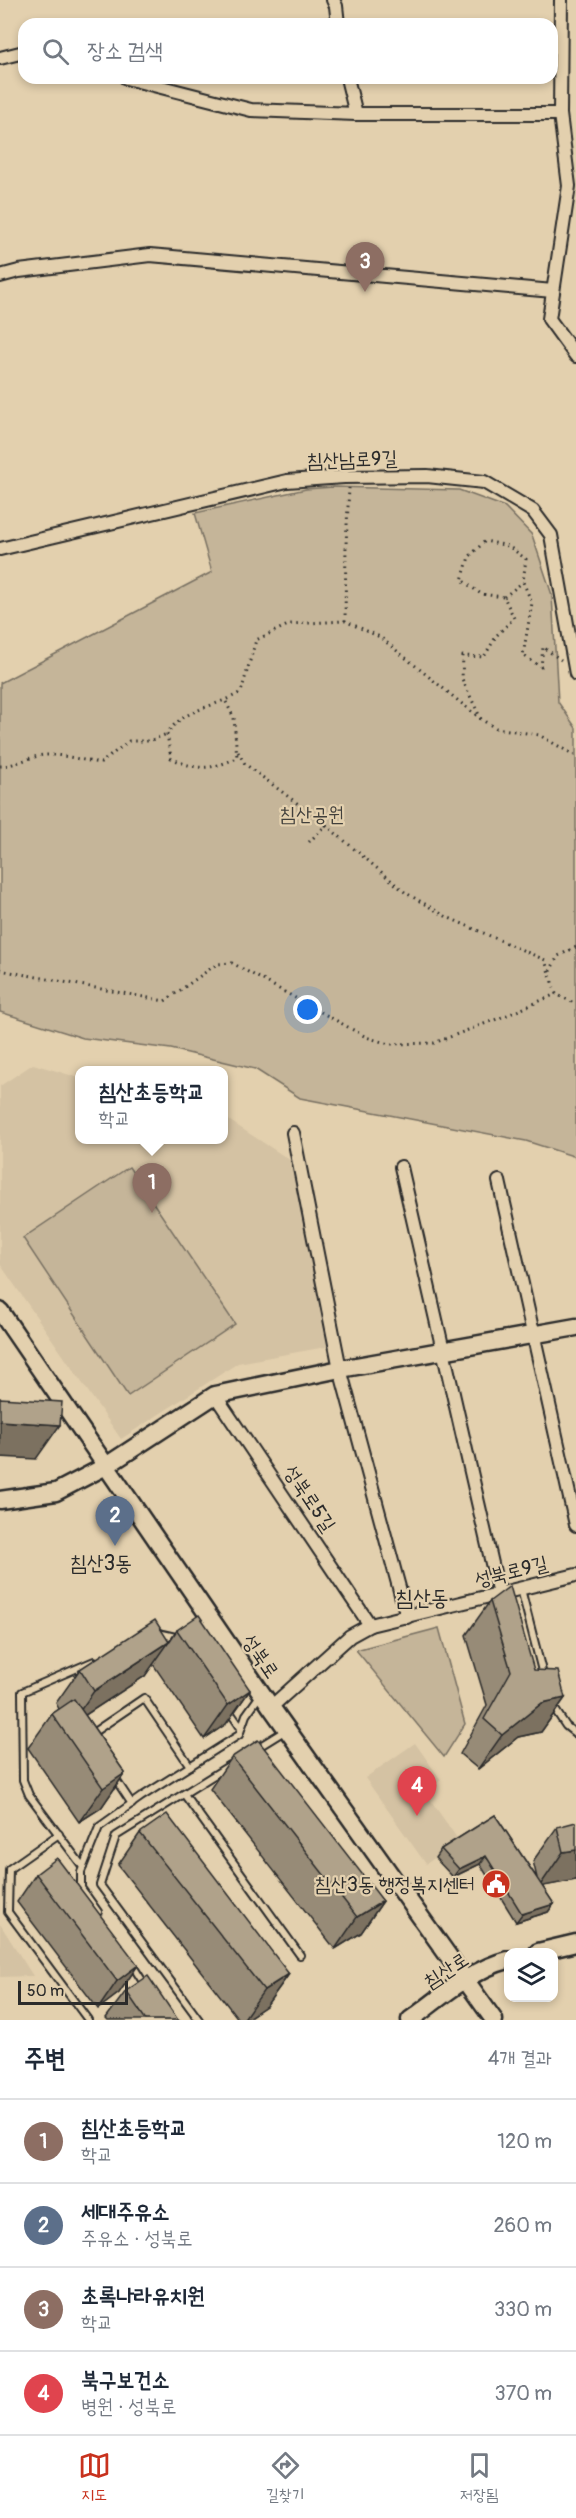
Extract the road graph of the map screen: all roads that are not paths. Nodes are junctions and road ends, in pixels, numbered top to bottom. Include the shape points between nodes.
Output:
1 (333, 0) edge
2 (561, 0) edge
3 (337, 18) edge
4 (18, 54) edge
5 (0, 58) edge
6 (149, 84) edge
7 (348, 84) edge
8 (356, 114) junction
9 (560, 114) junction
10 (573, 186) edge
11 (0, 276) edge
12 (553, 291) junction
13 (576, 356) edge
14 (0, 549) edge
15 (576, 674) edge
16 (293, 1134) dead end
17 (401, 1167) dead end
18 (499, 1181) dead end
19 (0, 1311) edge
20 (576, 1327) edge
21 (533, 1335) junction
22 (443, 1351) junction
23 (340, 1369) junction
24 (214, 1395) junction
25 (106, 1466) junction
26 (0, 1500) edge
27 (576, 1525) edge
28 (576, 1575) edge
29 (521, 1589) junction
30 (499, 1594) junction
31 (407, 1617) junction
32 (370, 1625) junction
33 (149, 1637) edge
34 (185, 1646) edge
35 (96, 1660) edge
36 (545, 1681) edge
37 (548, 1693) edge
38 (266, 1700) junction
39 (222, 1701) edge
40 (241, 1728) junction
41 (287, 1730) junction
42 (576, 1734) edge
43 (94, 1746) edge
44 (249, 1753) edge
45 (240, 1759) edge
46 (190, 1766) junction
47 (113, 1775) edge
48 (184, 1794) junction
49 (132, 1804) junction
50 (58, 1834) junction
51 (83, 1868) junction
52 (100, 1916) edge
53 (576, 1943) edge
54 (557, 1948) edge
55 (125, 1954) edge
56 (300, 1955) dead end
57 (504, 1961) edge
58 (465, 1980) junction
59 (150, 1992) edge
60 (88, 2020) edge
61 (199, 2020) edge
62 (410, 2020) edge
63 (494, 2020) edge

1 - 3 street
2 - 9 street
4 - 5 street
6 - 8 street via 251,110
7 - 8 street
8 - 9 street
9 - 10 street
10 - 12 street
11 - 12 street via 150,255
12 - 13 street via 549,319
14 - 15 street, 침산남로9길 via 287,481 427,476 484,482 533,511 551,535
16 - 23 street
17 - 22 street
18 - 21 street
19 - 25 main road, 성북로
20 - 21 main road
21 - 22 main road
21 - 27 street
22 - 23 main road
22 - 30 street
23 - 24 main road
23 - 31 street
24 - 25 main road
24 - 32 street, 성북로5길
25 - 26 main road via 56,1492
25 - 38 main road, 성북로
28 - 29 street, 성북로9길
29 - 30 street, 성북로9길
29 - 36 lane
30 - 31 street, 성북로9길
31 - 32 street, 성북로9길
32 - 38 street, 성북로9길
33 - 34 lane via 160,1632 179,1637
35 - 50 lane via 22,1692 23,1780 29,1795
37 - 42 lane via 566,1726
38 - 40 lane via 246,1715
38 - 41 main road, 성북로
39 - 40 lane
40 - 46 lane via 239,1735
41 - 44 lane
41 - 58 main road, 성북로
43 - 46 lane via 88,1737 144,1698
45 - 48 lane
46 - 49 lane
47 - 49 lane
48 - 56 lane
48 - 61 lane via 116,1836 100,1885
49 - 51 lane via 99,1827
50 - 51 lane
50 - 60 lane via 9,1869 8,1912
51 - 52 lane via 81,1888
53 - 54 main road
55 - 59 lane
57 - 58 main road, 침산로
58 - 62 main road, 침산로
58 - 63 main road, 성북로

